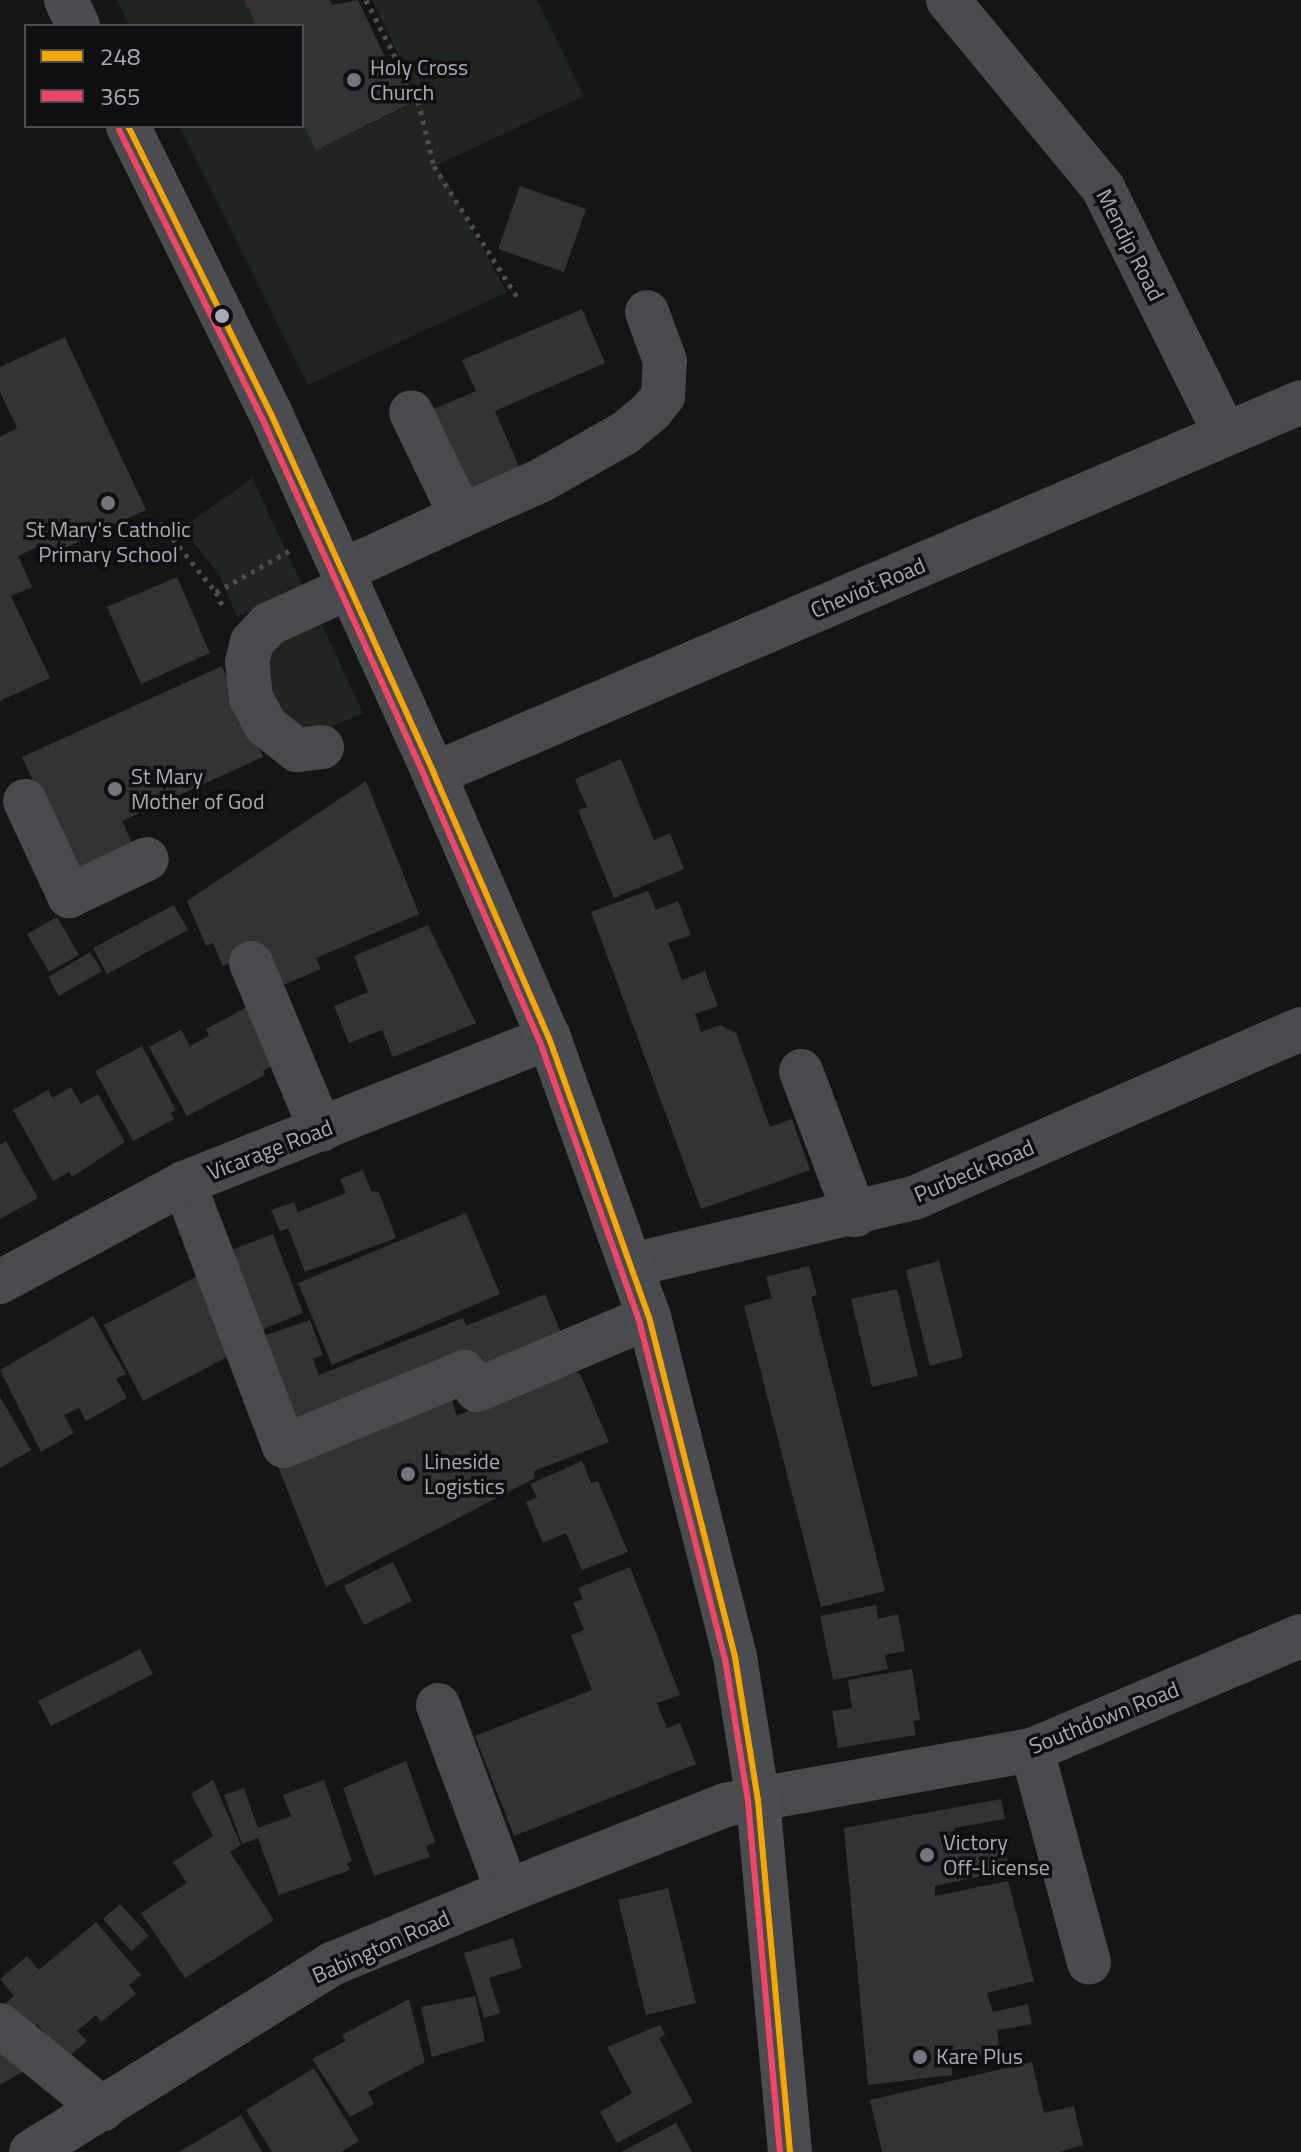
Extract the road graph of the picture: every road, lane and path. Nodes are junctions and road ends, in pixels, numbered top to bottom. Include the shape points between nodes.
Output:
1 (66, 0) edge
2 (366, 0) edge
3 (948, 0) edge
4 (77, 24) edge
5 (129, 128) edge
6 (517, 297) dead end
7 (647, 312) dead end
8 (1301, 402) edge
9 (411, 412) dead end
10 (1225, 434) junction
11 (461, 516) junction
12 (160, 523) dead end
13 (324, 531) junction
14 (346, 579) junction
15 (216, 592) junction
16 (247, 662) junction
17 (322, 747) dead end
18 (434, 774) junction
19 (25, 801) dead end
20 (147, 859) dead end
21 (251, 963) dead end
22 (1301, 1029) edge
23 (549, 1038) junction
24 (801, 1071) dead end
25 (321, 1130) junction
26 (184, 1183) junction
27 (855, 1215) junction
28 (632, 1265) junction
29 (0, 1282) edge
30 (649, 1317) junction
31 (1301, 1636) edge
32 (438, 1705) dead end
33 (1032, 1750) junction
34 (758, 1800) junction
35 (507, 1891) junction
36 (1089, 1963) dead end
37 (0, 2025) edge
38 (103, 2109) junction
39 (31, 2152) edge
40 (790, 2152) edge

1 - 4 main road
2 - 6 path via 418,101 434,166
3 - 10 street, Mendip Road via 1103,188
5 - 13 main road
7 - 11 street via 665,361 663,396 652,410 625,433 540,481
8 - 10 street, Cheviot Road
9 - 11 street
10 - 18 street, Cheviot Road
11 - 14 street
12 - 15 path
13 - 14 main road
13 - 15 path
14 - 16 street via 269,624 252,642
14 - 18 main road
15 - 16 path
16 - 17 street via 251,698 266,726 297,750
18 - 23 main road
19 - 20 street via 69,896
21 - 25 street
22 - 27 street, Purbeck Road via 914,1198
23 - 25 street, Vicarage Road
23 - 28 main road
24 - 27 street
25 - 26 street, Vicarage Road
26 - 29 street, Vicarage Road
26 - 30 street via 284,1446 464,1372 477,1390
27 - 28 street, Purbeck Road
28 - 30 main road
30 - 34 main road via 735,1657
31 - 33 street, Southdown Road
32 - 35 street
33 - 34 street, Southdown Road
33 - 36 street
34 - 35 street, Babington Road via 725,1805
34 - 40 main road
35 - 38 street, Babington Road via 332,1964
37 - 38 street
38 - 39 street, Babington Road

